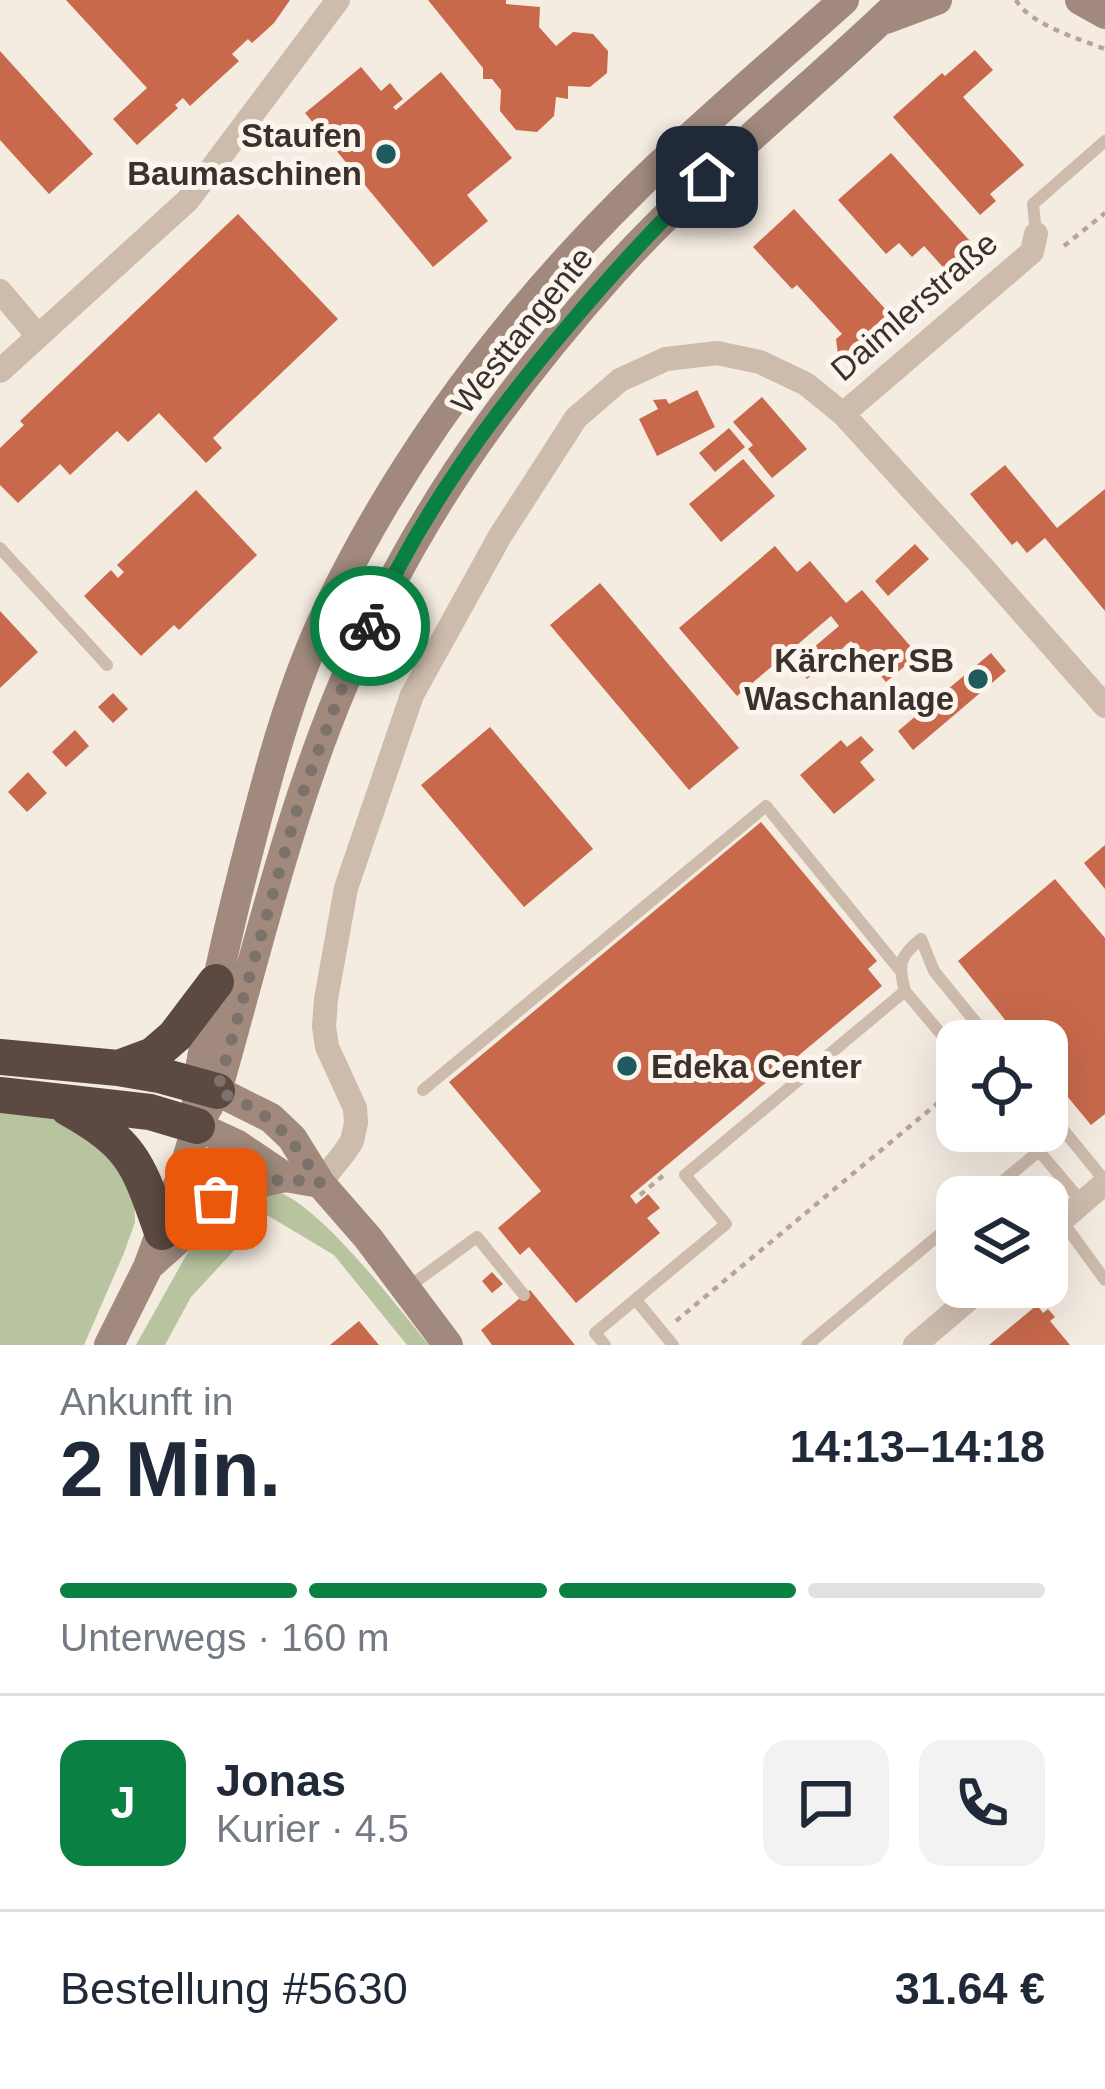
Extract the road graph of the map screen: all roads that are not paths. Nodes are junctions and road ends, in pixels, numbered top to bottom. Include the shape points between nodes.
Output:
1 (338, 0) edge
2 (844, 0) edge
3 (937, 0) edge
4 (1079, 0) edge
5 (891, 10) edge
6 (1105, 14) edge
7 (1105, 141) edge
8 (1036, 234) joint
9 (0, 291) edge
10 (38, 335) junction
11 (0, 371) edge
12 (843, 415) junction
13 (0, 548) edge
14 (107, 665) dead end
15 (1105, 706) edge
16 (899, 969) junction
17 (216, 982) junction
18 (905, 991) junction
19 (974, 1020) edge
20 (936, 1028) edge
21 (0, 1057) edge
22 (118, 1068) junction
23 (206, 1089) junction
24 (423, 1090) dead end
25 (0, 1095) edge
26 (54, 1100) junction
27 (197, 1126) junction
28 (1068, 1136) edge
29 (1038, 1152) edge
30 (1040, 1152) edge
31 (1009, 1176) edge
32 (285, 1177) junction
33 (1105, 1182) edge
34 (320, 1183) junction
35 (1082, 1203) junction
36 (1068, 1215) edge
37 (162, 1232) junction
38 (936, 1238) edge
39 (1068, 1242) edge
40 (148, 1267) junction
41 (1105, 1280) edge
42 (405, 1289) junction
43 (524, 1295) dead end
44 (636, 1300) junction
45 (958, 1308) edge
46 (109, 1345) edge
47 (448, 1345) edge
48 (605, 1345) edge
49 (674, 1345) edge
50 (807, 1345) edge
51 (915, 1345) edge

1 - 10 street via 188,200
2 - 17 main road, Westtangente via 580,246 500,338 383,507 302,671
3 - 5 main road
4 - 6 main road
5 - 23 main road, Westtangente via 611,275 431,509 340,693
7 - 8 lane, Daimlerstraße via 1033,204
8 - 12 street, Daimlerstraße via 1032,252
9 - 10 street
10 - 11 street
12 - 15 street, Daimlerstraße
12 - 34 street, Daimlerstraße via 774,368 717,353 666,358 620,380 576,418 412,695 346,888 324,1027 356,1123
13 - 14 lane
16 - 18 lane
16 - 19 lane via 921,939 934,971
16 - 24 lane via 766,806
17 - 22 highway via 175,1036
17 - 23 main road, Westtangente
18 - 20 lane
18 - 44 lane via 685,1175 726,1224
21 - 22 highway
22 - 23 highway
23 - 27 main road, Westtangente
23 - 34 main road via 271,1118
25 - 26 highway
26 - 27 highway
26 - 37 highway via 130,1155
27 - 32 main road
27 - 37 main road, Westtangente
28 - 33 lane
29 - 31 lane
30 - 35 lane
32 - 34 main road
32 - 40 main road via 216,1199
33 - 35 street
34 - 42 main road
35 - 36 street
37 - 40 main road, Westtangente
38 - 50 lane
39 - 41 lane
40 - 46 main road, Westtangente
42 - 43 lane via 477,1237
42 - 47 main road
44 - 48 lane via 596,1333
44 - 49 lane
45 - 51 street

